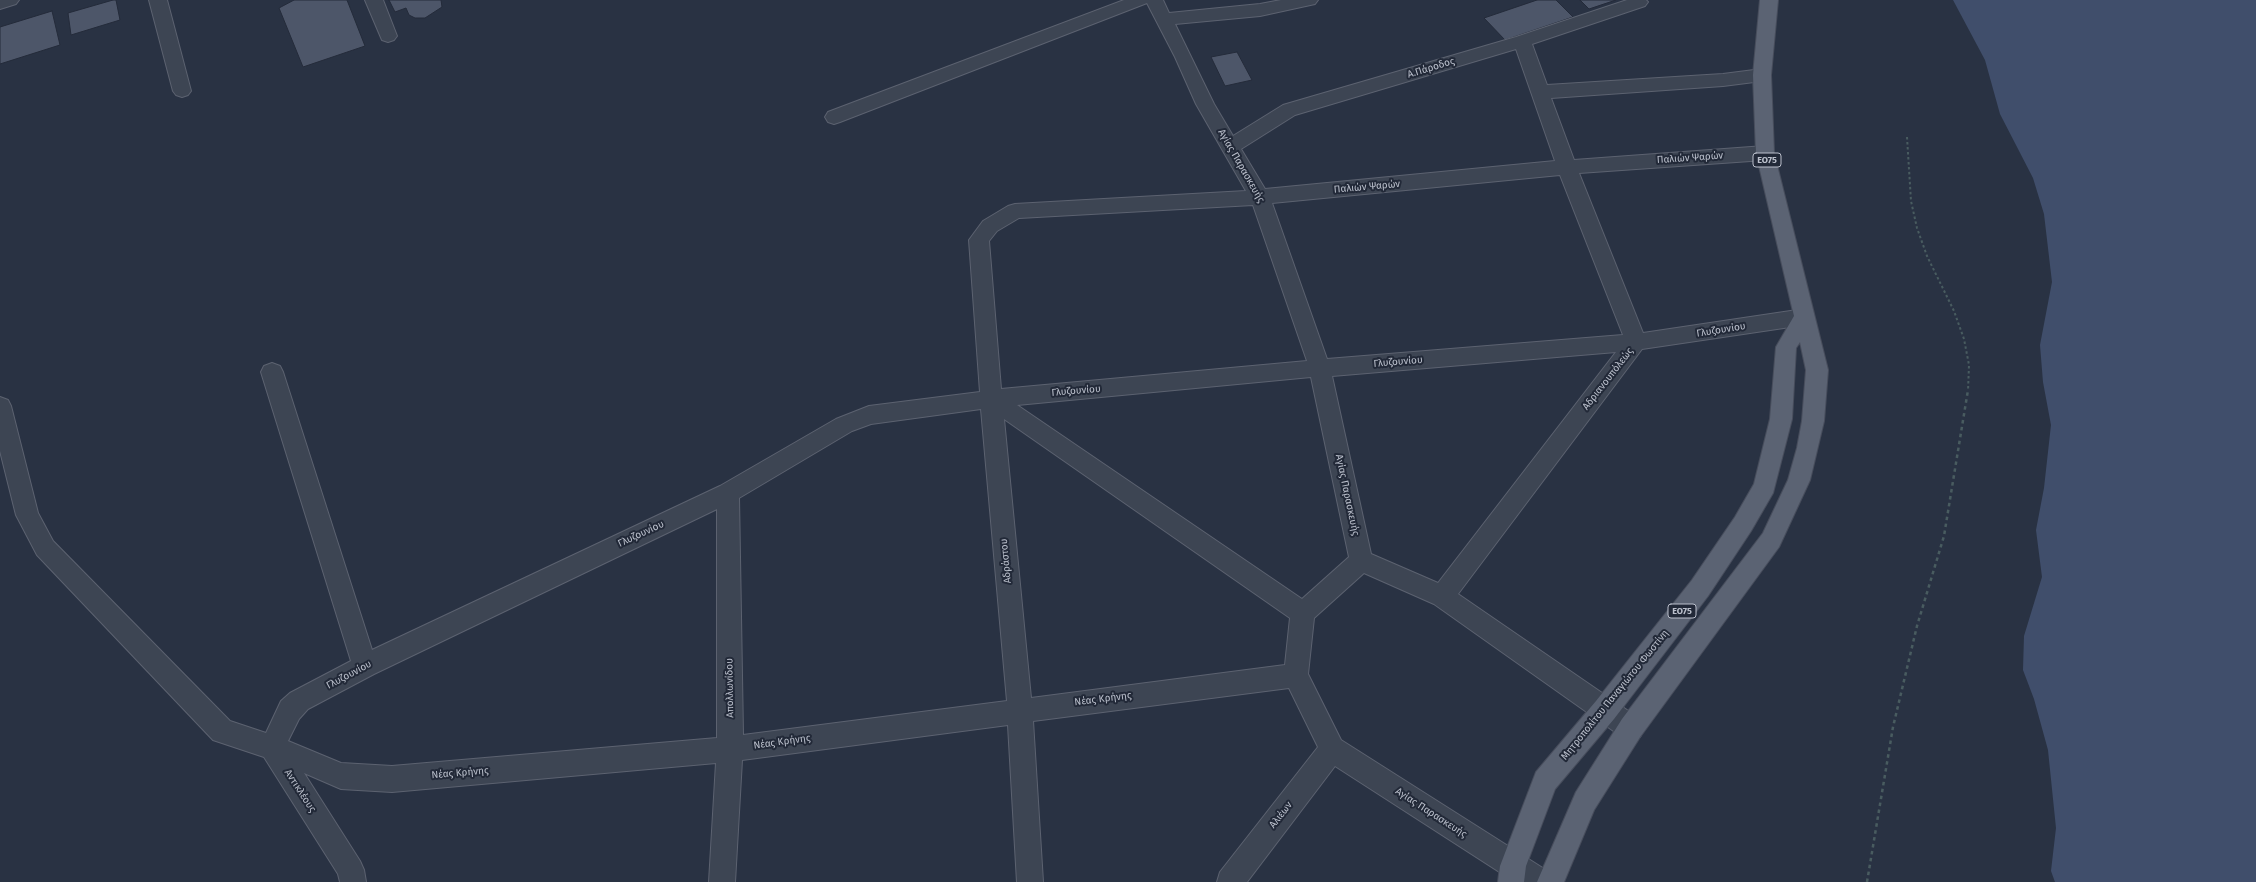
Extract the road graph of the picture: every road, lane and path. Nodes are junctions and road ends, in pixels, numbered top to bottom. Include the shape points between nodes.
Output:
1 (10, 0) edge
2 (158, 0) edge
3 (374, 0) edge
4 (1140, 0) edge
5 (1154, 0) edge
6 (1309, 0) edge
7 (1769, 0) edge
8 (1639, 2) dead end
9 (0, 3) edge
10 (1164, 19) junction
11 (388, 36) dead end
12 (1522, 41) junction
13 (1762, 75) junction
14 (182, 91) dead end
15 (1541, 92) junction
16 (834, 117) dead end
17 (1907, 137) dead end
18 (1230, 147) junction
19 (1765, 153) junction
20 (1567, 167) junction
21 (1260, 197) junction
22 (980, 240) joint
23 (1804, 317) junction
24 (1636, 342) junction
25 (1320, 368) junction
26 (272, 372) dead end
27 (991, 399) junction
28 (0, 406) edge
29 (728, 493) junction
30 (1361, 561) junction
31 (1442, 596) junction
32 (1303, 613) junction
33 (365, 666) junction
34 (1296, 675) junction
35 (1020, 710) junction
36 (1605, 710) junction
37 (1631, 728) junction
38 (272, 747) junction
39 (730, 749) junction
40 (1332, 749) junction
41 (1512, 874) edge
42 (353, 882) edge
43 (722, 882) edge
44 (1030, 882) edge
45 (1230, 882) edge
46 (1539, 882) edge
47 (1550, 882) edge
48 (1867, 882) edge

1 - 9 street
2 - 14 street
3 - 11 street
4 - 16 street
5 - 10 street, Αγίας Παρασκευής
6 - 10 street via 1260,10
7 - 13 main road, ΕΟ75
8 - 12 street, Α.Πάροδος
10 - 18 street, Αγίας Παρασκευής via 1205,104
12 - 15 street, Αδριανουπόλεώς
12 - 18 street, Α.Πάροδος via 1289,110
13 - 15 street
13 - 19 main road, ΕΟ75
15 - 20 street, Αδριανουπόλεώς
17 - 48 path via 1911,201 1917,228 1964,339 1969,365 1968,391 1944,536 1917,626 1893,727
18 - 21 street, Αγίας Παρασκευής
19 - 20 street, Παλιών Ψαρών
19 - 23 main road, ΕΟ75
20 - 21 street, Παλιών Ψαρών
20 - 24 street, Αδριανουπόλεώς
21 - 22 street, Παλιών Ψαρών via 1015,211 990,226
21 - 25 street, Αγίας Παρασκευής
22 - 27 street, Αδράστου
23 - 24 street, Γλυζουνίου
23 - 36 main road, Μητροπολίτου Παναγιώτου Φωστίνη / ΕΟ75 via 1786,347 1781,419 1765,486 1700,588
23 - 37 main road, ΕΟ75 via 1817,370 1813,421 1798,480 1771,540 1691,644
24 - 25 street, Γλυζουνίου
24 - 31 street, Αδριανουπόλεώς
25 - 27 street, Γλυζουνίου
25 - 30 street, Αγίας Παρασκευής
26 - 33 street
27 - 29 street, Γλυζουνίου via 869,415 844,425
27 - 32 street
27 - 35 street, Αδράστου
28 - 38 street, Νέας Κρήνης via 28,515 45,548 222,731
29 - 33 street, Γλυζουνίου
29 - 39 street, Απολλωνίδου
30 - 31 street
30 - 32 street
31 - 36 street
32 - 34 street
33 - 38 street, Γλυζουνίου via 299,701 290,710
34 - 35 street, Νέας Κρήνης
34 - 40 street
35 - 39 street, Νέας Κρήνης
35 - 44 street, Αδράστου
36 - 37 street
36 - 41 main road, Μητροπολίτου Παναγιώτου Φωστίνη / ΕΟ75 via 1545,781
37 - 47 main road, ΕΟ75 via 1585,801
38 - 39 street, Νέας Κρήνης via 341,776 392,779
38 - 42 street, Αντικλέους via 351,870
39 - 43 street, Απολλωνίδου
40 - 41 street, Αγίας Παρασκευής
40 - 45 street, Αλιέων
41 - 46 street, Αγίας Παρασκευής

